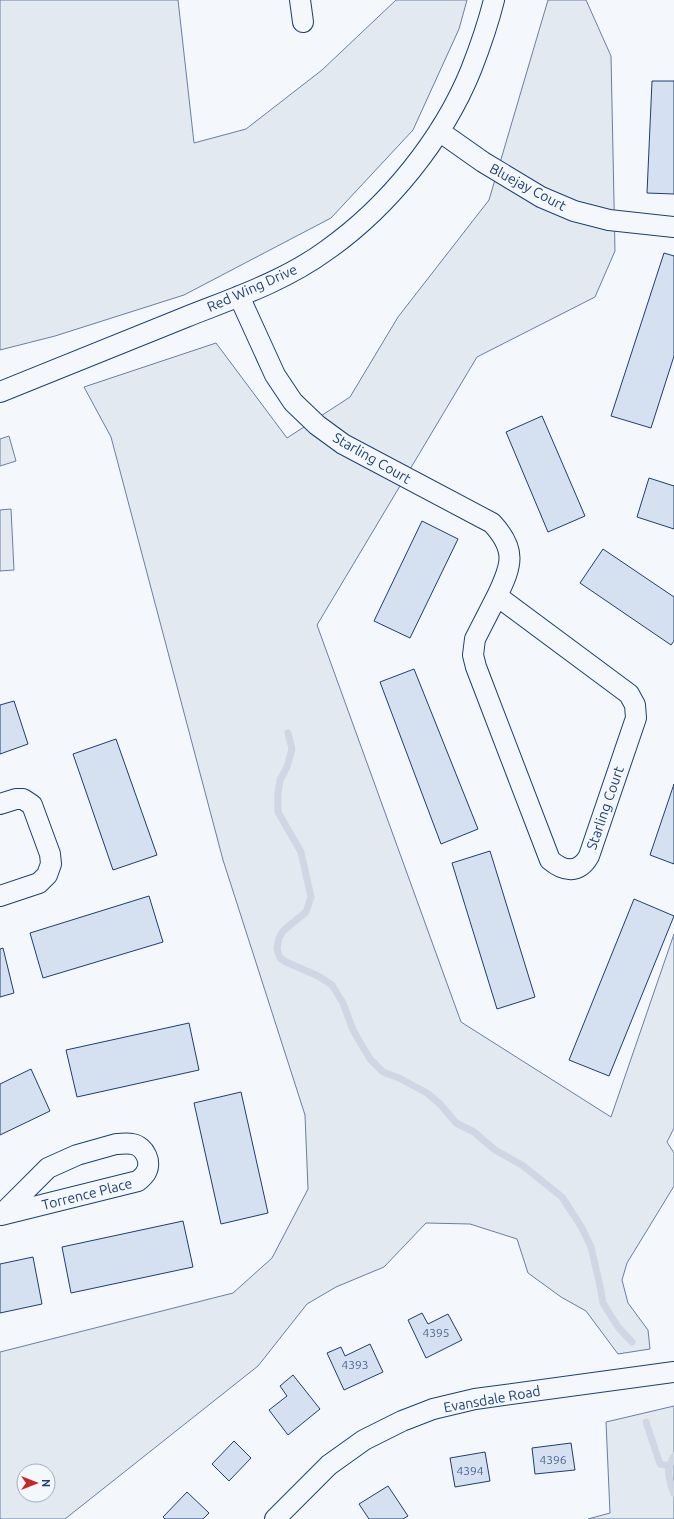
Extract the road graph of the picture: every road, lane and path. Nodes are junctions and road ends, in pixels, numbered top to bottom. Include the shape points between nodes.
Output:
1 (300, 0) edge
2 (494, 0) edge
3 (303, 22) dead end
4 (438, 131) junction
5 (674, 227) edge
6 (239, 296) junction
7 (0, 392) edge
8 (497, 596) junction
9 (0, 804) edge
10 (0, 896) edge
11 (1, 1216) edge
12 (674, 1372) edge
13 (275, 1519) edge

1 - 3 street
2 - 4 street, Red Wing Drive via 470,71
4 - 5 street, Bluejay Court via 541,197 574,211 609,220
4 - 6 street, Red Wing Drive via 410,172 374,211 347,235 280,279
6 - 7 street, Red Wing Drive
6 - 8 street, Starling Court via 275,375 293,402 317,425 343,444 492,524 502,535 509,549 510,564
8 - 8 street, Starling Court via 475,639 473,655 476,667 550,860 558,867 577,868 589,856 636,718 635,705 629,694
9 - 10 street via 23,799 32,805 50,854 51,864 47,875 39,883
11 - 11 street, Torrence Place via 138,1181 146,1174 146,1153 132,1144 116,1144 77,1155 48,1168
12 - 13 street, Evansdale Road via 475,1399 433,1409 364,1440 329,1465

